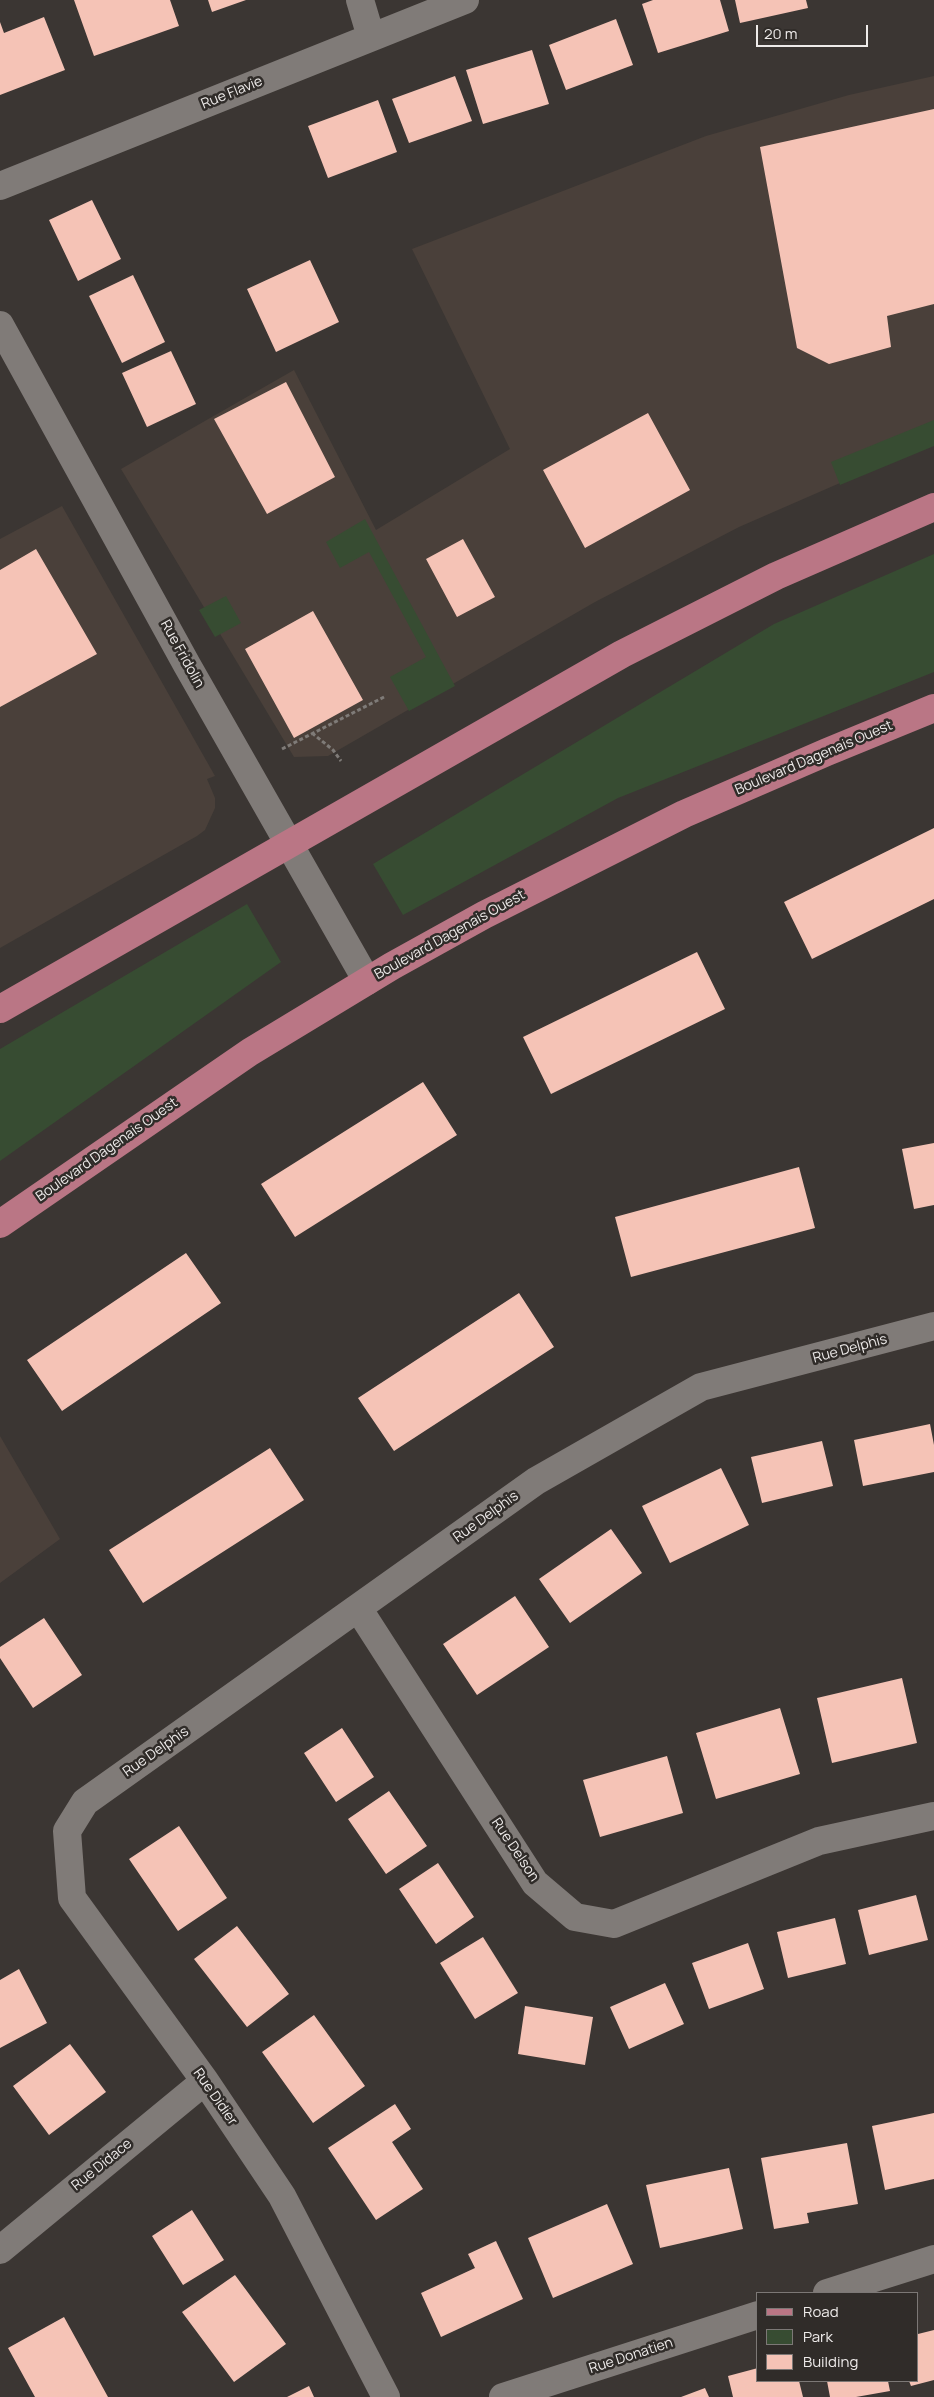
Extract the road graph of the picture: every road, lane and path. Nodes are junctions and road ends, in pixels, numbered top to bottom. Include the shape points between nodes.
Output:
1 (360, 0) edge
2 (464, 0) edge
3 (371, 37) junction
4 (0, 186) edge
5 (0, 325) edge
6 (934, 507) edge
7 (386, 696) dead end
8 (934, 708) edge
9 (312, 734) junction
10 (282, 748) dead end
11 (341, 761) dead end
12 (289, 843) junction
13 (367, 981) junction
14 (0, 1009) edge
15 (0, 1224) edge
16 (934, 1326) edge
17 (358, 1608) junction
18 (84, 1802) joint
19 (934, 1816) edge
20 (204, 2081) junction
21 (0, 2250) edge
22 (934, 2259) edge
23 (830, 2292) edge
24 (756, 2317) edge
25 (386, 2397) edge
26 (503, 2397) edge

1 - 3 street
2 - 3 street, Rue Flavie
3 - 4 street, Rue Flavie
5 - 12 street, Rue Fridolin
6 - 12 main road via 776,576 679,624
7 - 9 path
8 - 13 main road, Boulevard Dagenais Ouest via 684,814 484,915
9 - 10 path
9 - 11 path via 333,750
12 - 13 street, Rue Fridolin
12 - 14 main road
13 - 15 main road, Boulevard Dagenais Ouest via 250,1052
16 - 17 street, Rue Delphis via 701,1387 536,1482
17 - 18 street, Rue Delphis
17 - 19 street, Rue Delson via 535,1883 574,1917 614,1924 819,1841
18 - 20 street, Rue Didier via 67,1831 72,1898
20 - 21 street, Rue Didace
20 - 25 street, Rue Didier via 282,2196
22 - 23 street
24 - 26 street, Rue Donatien

